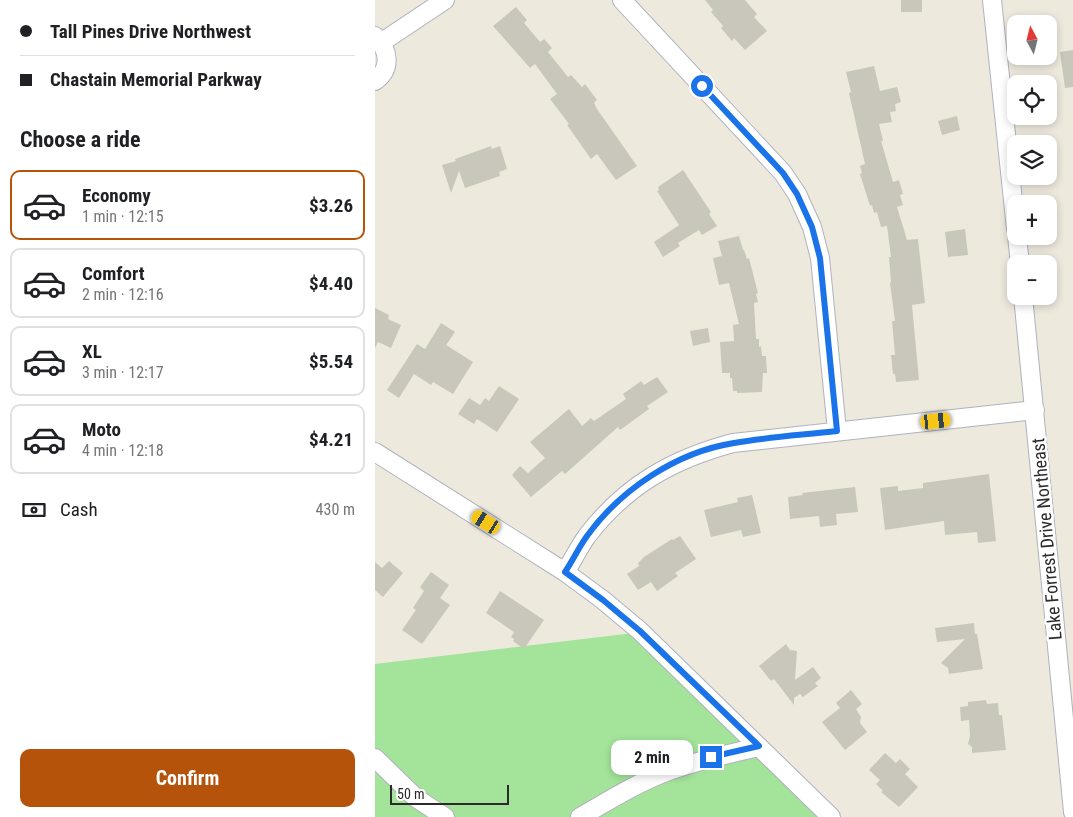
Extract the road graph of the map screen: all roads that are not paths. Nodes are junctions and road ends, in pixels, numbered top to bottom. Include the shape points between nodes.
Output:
1 (445, 0) edge
2 (622, 0) edge
3 (992, 0) edge
4 (379, 39) edge
5 (375, 81) edge
6 (1012, 195) edge
7 (1024, 305) edge
8 (1035, 410) junction
9 (837, 431) junction
10 (375, 452) edge
11 (565, 572) junction
12 (759, 746) junction
13 (375, 758) edge
14 (1073, 812) edge
15 (445, 817) edge
16 (580, 817) edge
17 (831, 817) edge

1 - 4 street
2 - 9 street via 783,173 797,194 812,227 820,258
3 - 6 street
4 - 5 street via 388,60 384,72
7 - 8 street, Lake Forrest Drive Northeast
8 - 9 street
8 - 14 street, Lake Forrest Drive Northeast
9 - 11 street via 733,443 671,464 639,484 611,508 587,536
10 - 11 street
11 - 12 street via 640,631
12 - 16 street via 711,757 664,773 625,790
12 - 17 street
13 - 15 street via 416,798

